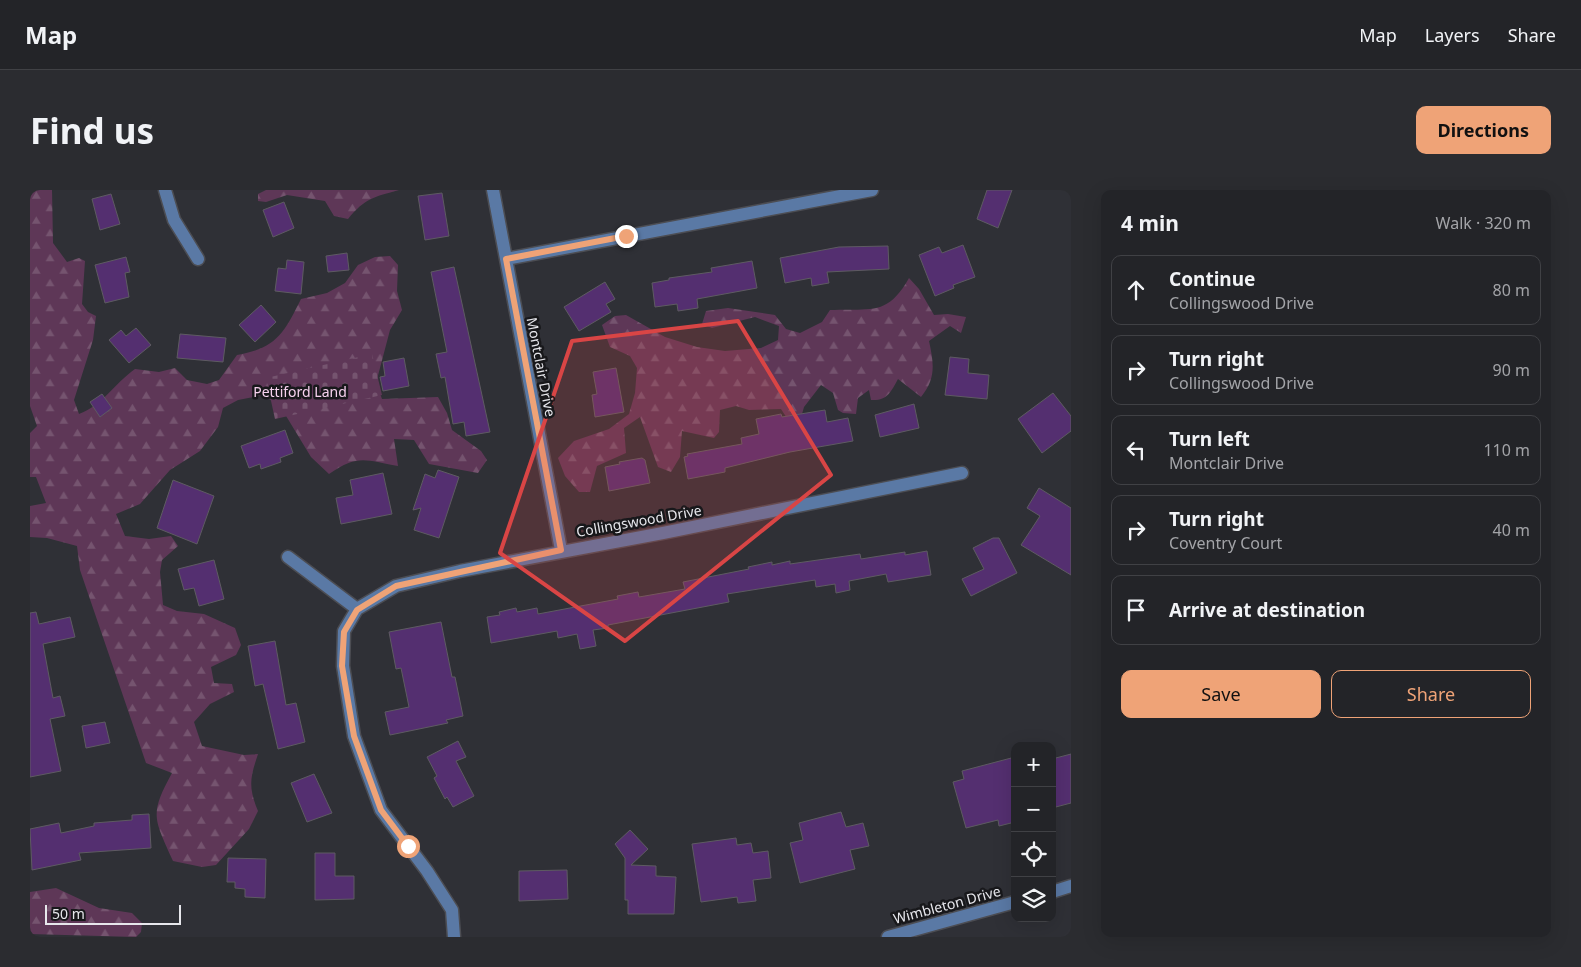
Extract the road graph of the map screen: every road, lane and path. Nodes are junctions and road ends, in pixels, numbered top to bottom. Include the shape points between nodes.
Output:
1 (165, 190) edge
2 (493, 190) edge
3 (872, 190) edge
4 (198, 259) dead end
5 (506, 259) junction
6 (962, 473) dead end
7 (561, 550) junction
8 (288, 557) dead end
9 (357, 610) junction
10 (1071, 886) edge
11 (1056, 891) edge
12 (1011, 903) edge
13 (454, 937) edge
14 (888, 937) edge

1 - 4 street via 174,220
2 - 5 street, Montclair Drive
3 - 5 street
5 - 7 street, Montclair Drive
6 - 7 street, Collingswood Drive via 663,533
7 - 9 street, Collingswood Drive via 396,586
8 - 9 street
9 - 13 street, Collingswood Drive via 344,632 342,666 354,736 381,810 452,910
10 - 11 street
12 - 14 street, Wimbleton Drive

